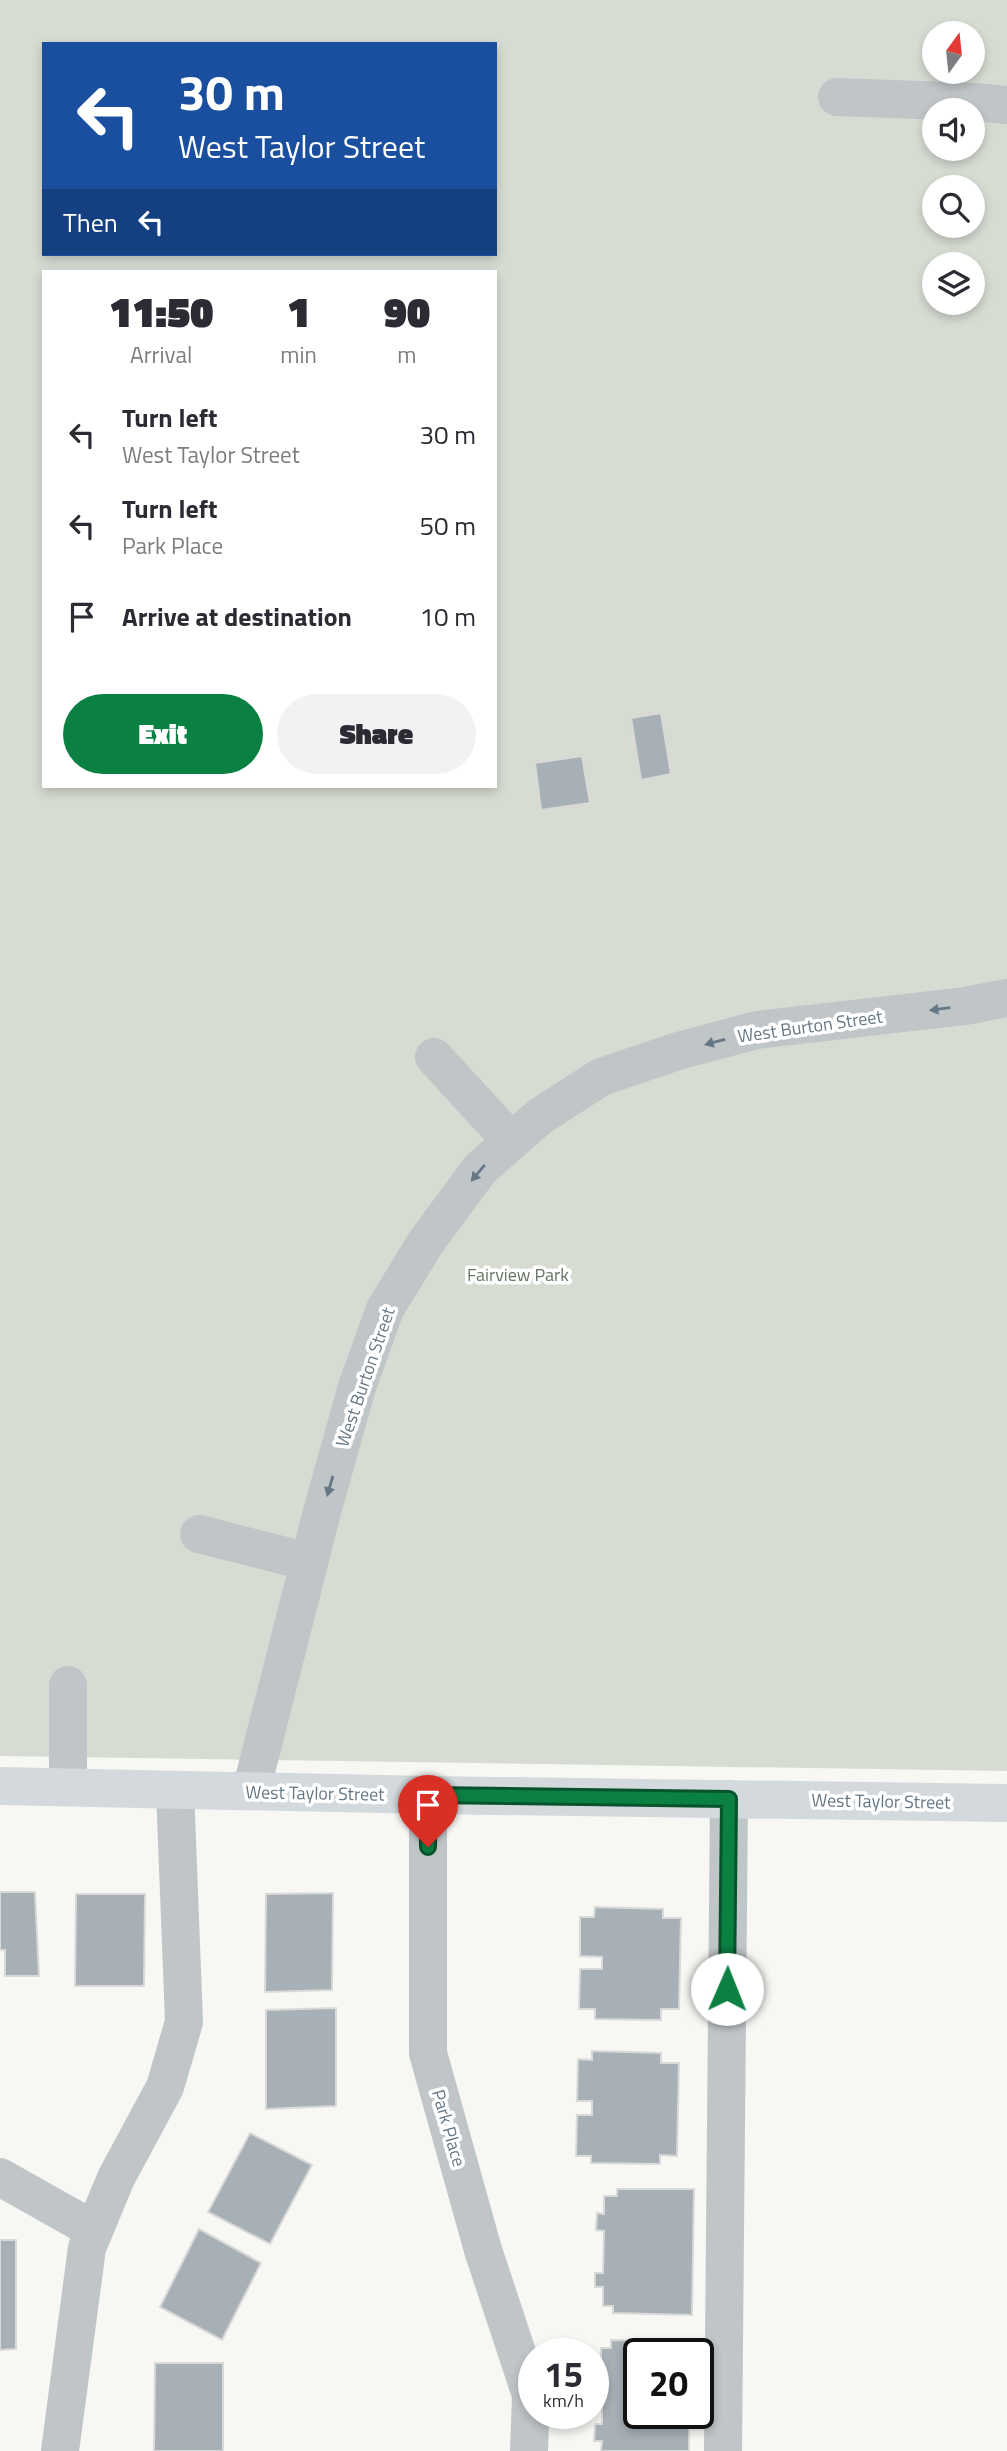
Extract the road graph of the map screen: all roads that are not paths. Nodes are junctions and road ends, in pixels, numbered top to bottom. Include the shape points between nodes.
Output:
1 (837, 97) dead end
2 (1007, 105) edge
3 (1007, 998) edge
4 (434, 1057) dead end
5 (511, 1141) junction
6 (199, 1534) dead end
7 (309, 1562) junction
8 (68, 1685) dead end
9 (0, 1786) edge
10 (68, 1787) junction
11 (175, 1790) junction
12 (251, 1791) junction
13 (428, 1795) junction
14 (729, 1799) junction
15 (1007, 1803) edge
16 (0, 2177) edge
17 (94, 2230) junction
18 (60, 2451) edge
19 (529, 2451) edge
20 (723, 2451) edge

1 - 2 street
3 -> 5 street, West Burton Street via 757,1030 678,1051 601,1077
4 - 5 street
5 -> 7 street, West Burton Street via 480,1169 426,1242 385,1309 357,1387
6 - 7 street
7 - 12 street, West Burton Street
8 - 10 street
9 - 10 main road, West Taylor Street
10 - 11 main road, West Taylor Street
11 - 12 main road, West Taylor Street
11 - 17 street via 184,2022 165,2087
12 - 13 main road, West Taylor Street
13 - 14 main road, West Taylor Street
13 - 19 street, Park Place via 428,2053 531,2395
14 - 15 main road, West Taylor Street
14 - 20 street
16 - 17 street
17 - 18 street via 87,2248

